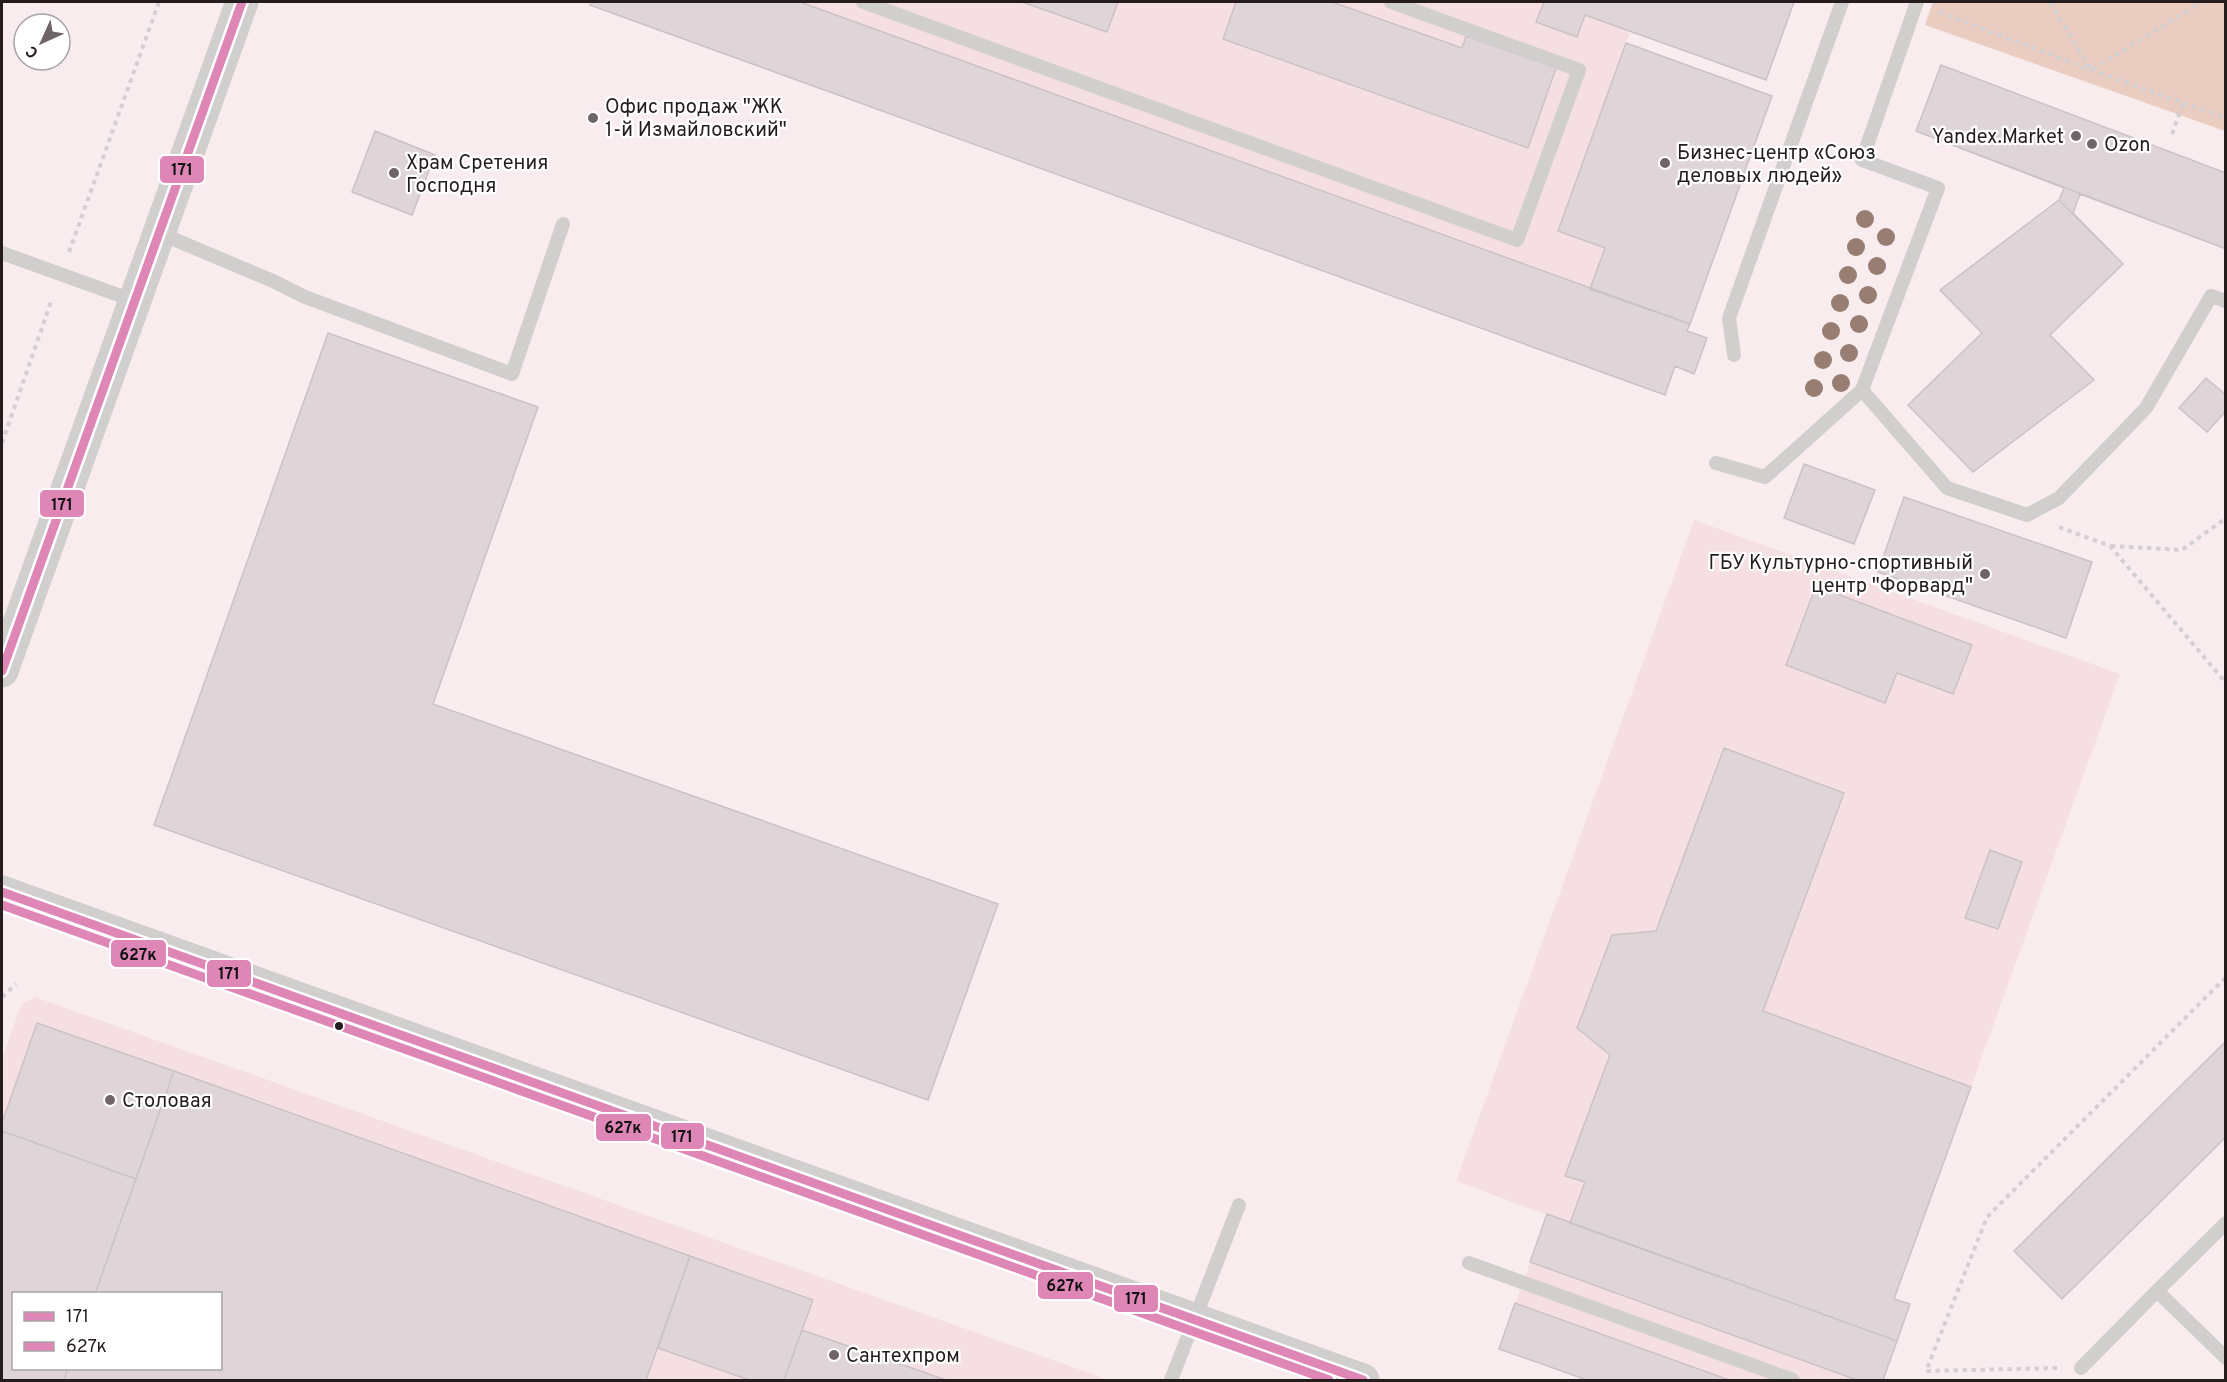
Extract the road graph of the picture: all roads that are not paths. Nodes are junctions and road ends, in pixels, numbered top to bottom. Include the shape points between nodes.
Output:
1 (242, 2) edge
2 (863, 2) edge
3 (1391, 2) edge
4 (1842, 2) edge
5 (1916, 2) edge
6 (563, 224) dead end
7 (159, 233) junction
8 (2, 253) edge
9 (135, 301) junction
10 (2226, 301) edge
11 (1734, 355) dead end
12 (1862, 390) junction
13 (1716, 463) dead end
14 (2, 671) edge
15 (2, 892) edge
16 (1239, 1205) dead end
17 (2226, 1223) edge
18 (1469, 1263) dead end
19 (2157, 1291) junction
20 (1195, 1320) junction
21 (2226, 1358) edge
22 (2081, 1368) road end
23 (1171, 1380) edge
24 (1363, 1380) edge
25 (1793, 1380) edge

1 - 7 street
2 - 3 lane via 1517,240 1579,70
4 - 11 lane via 1729,318
5 - 12 lane via 1862,160 1938,188
6 - 7 lane via 512,374 305,297
7 - 9 street
8 - 9 lane
9 - 14 street
10 - 12 lane via 2211,296 2146,408 2059,498 2027,514 1947,488
12 - 13 lane via 1765,477
15 - 20 street
16 - 20 lane
17 - 19 lane
18 - 25 lane
19 - 21 lane
19 - 22 lane
20 - 23 lane
20 - 24 street

